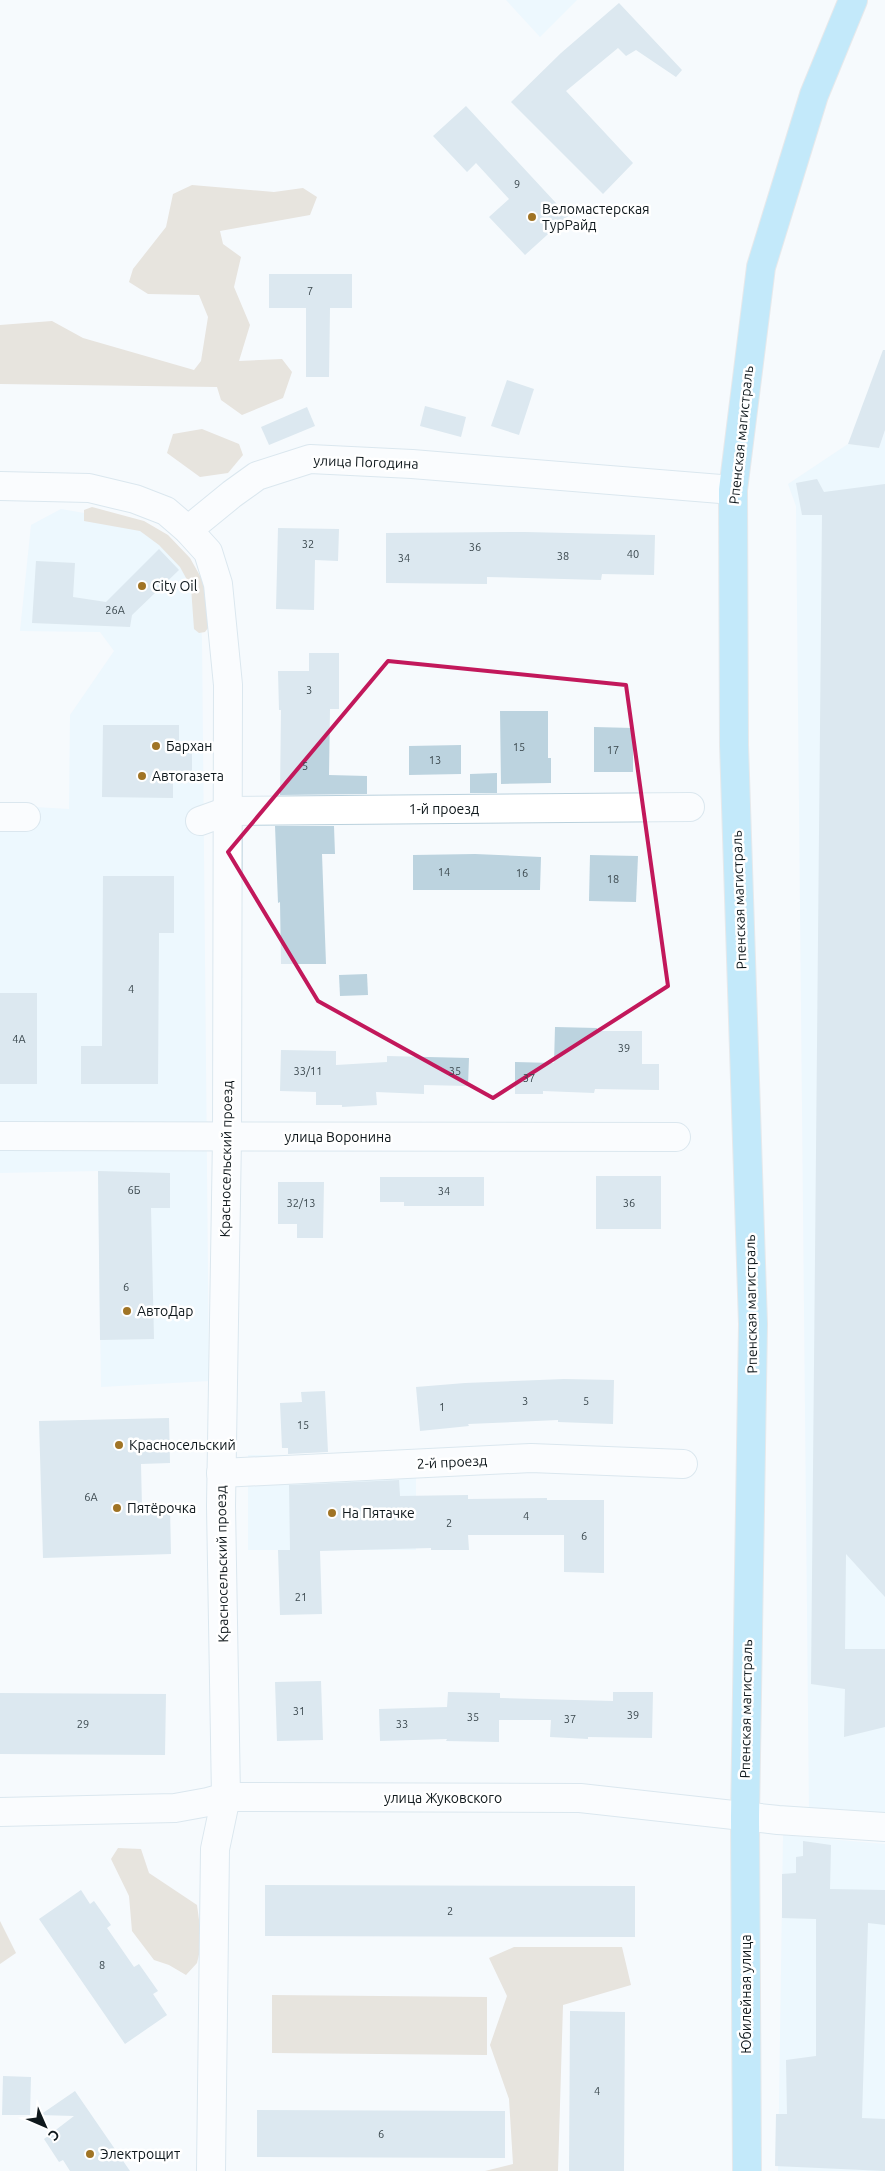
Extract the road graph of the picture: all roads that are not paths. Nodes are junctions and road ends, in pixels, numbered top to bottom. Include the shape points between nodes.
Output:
1 (854, 0) edge
2 (0, 486) edge
3 (733, 490) junction
4 (188, 530) junction
5 (690, 807) dead end
6 (228, 811) junction
7 (200, 821) dead end
8 (0, 1136) edge
9 (227, 1137) junction
10 (676, 1137) dead end
11 (683, 1464) dead end
12 (221, 1473) junction
13 (226, 1797) junction
14 (0, 1812) edge
15 (745, 1817) junction
16 (885, 1827) edge
17 (211, 2171) edge
18 (747, 2171) edge

1 - 3 main road, Рпенская магистраль via 814,95 761,267
2 - 4 street via 98,490 166,511
3 - 4 street, улица Погодина via 310,459 257,476
3 - 15 main road, Рпенская магистраль via 734,745 752,1324
4 - 6 street, Красносельский проезд via 208,552 218,584 228,685
5 - 6 street, 1-й проезд
6 - 7 street, 1-й проезд
6 - 9 street, Красносельский проезд
8 - 9 street, улица Воронина
9 - 10 street, улица Воронина
9 - 12 street, Красносельский проезд
11 - 12 street, 2-й проезд via 531,1458
12 - 13 street, Красносельский проезд
13 - 14 street, улица Жуковского via 175,1808
13 - 15 street, улица Жуковского via 580,1798
13 - 17 street, Красносельский проезд via 215,1849
15 - 16 street, улица Жуковского
15 - 18 main road, Юбилейная улица

